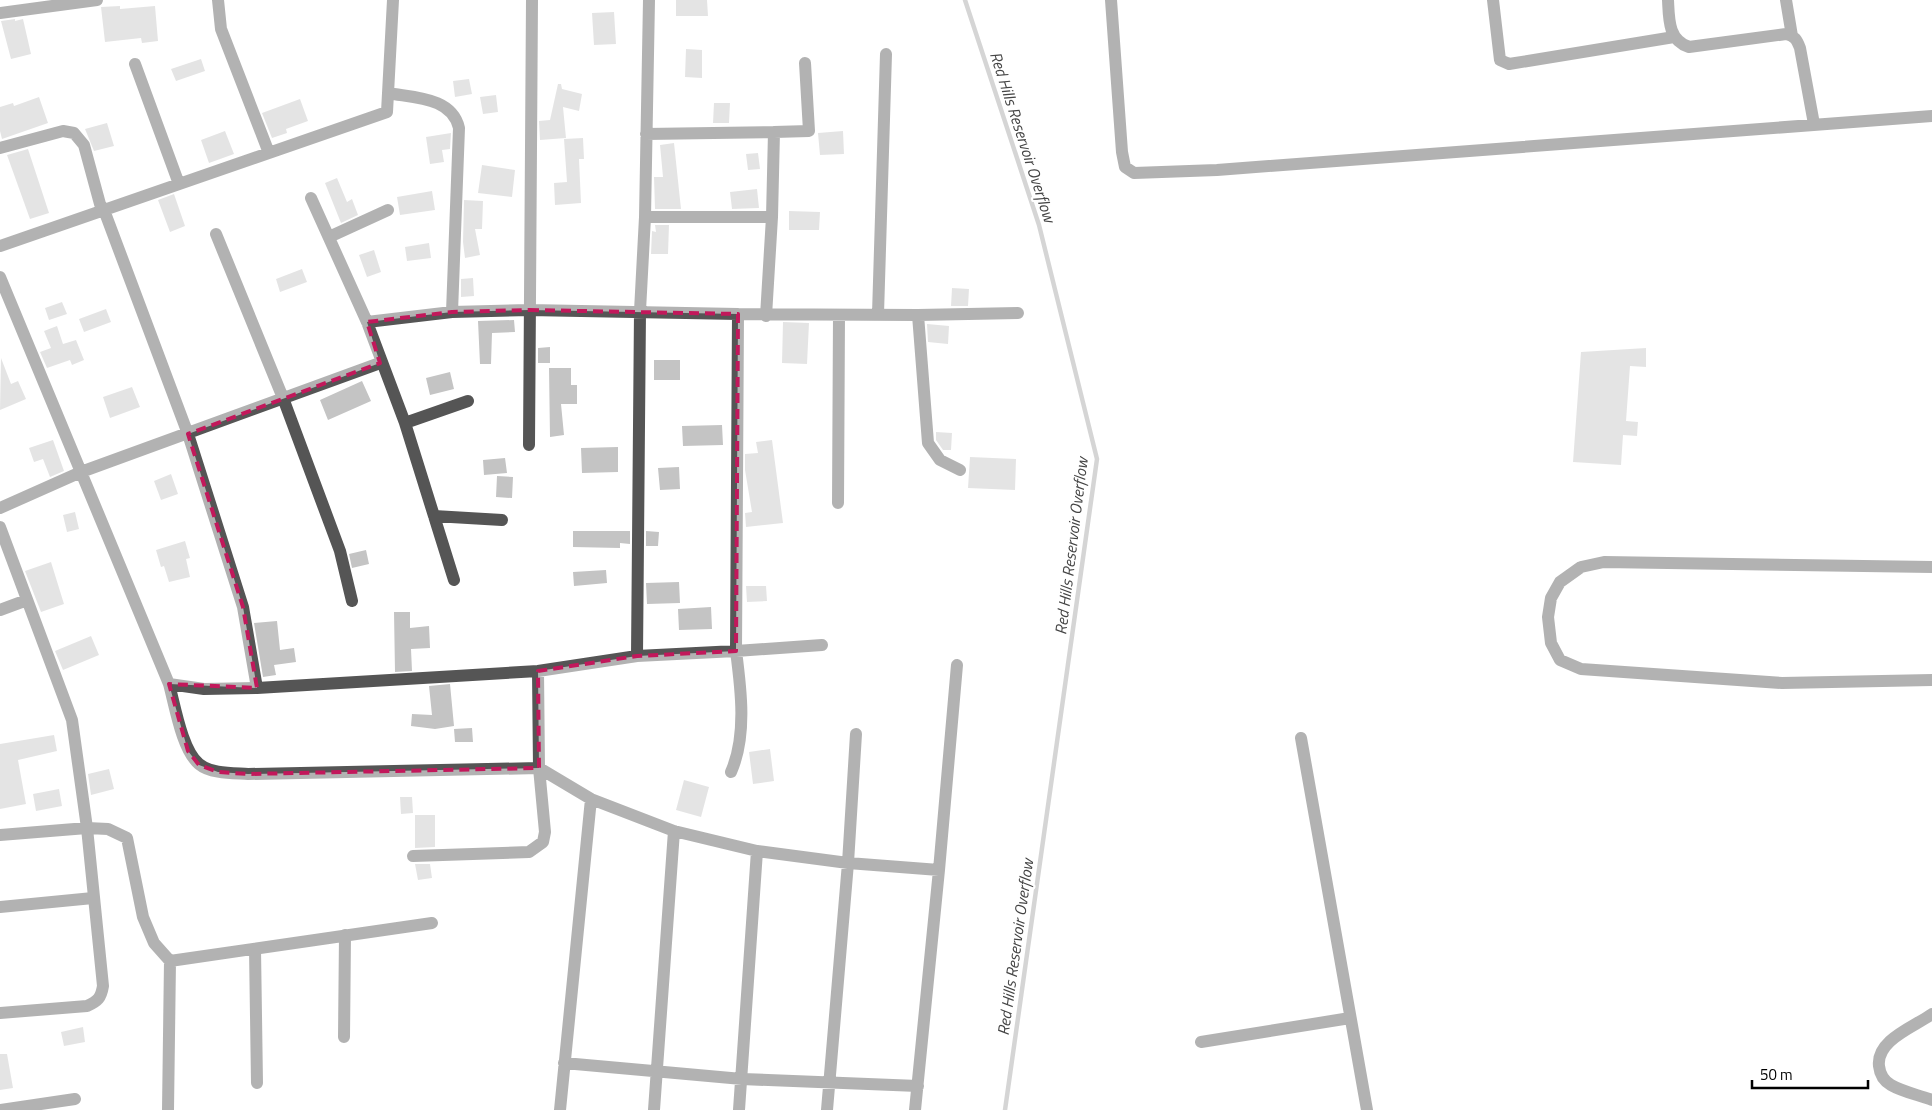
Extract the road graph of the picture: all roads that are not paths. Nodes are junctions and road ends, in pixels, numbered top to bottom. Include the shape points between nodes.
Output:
1 (97, 0) edge
2 (218, 0) edge
3 (393, 0) edge
4 (532, 0) edge
5 (649, 0) edge
6 (1111, 0) edge
7 (1493, 0) edge
8 (1668, 0) edge
9 (1786, 0) edge
10 (0, 13) edge
11 (1792, 36) junction
12 (1674, 37) junction
13 (886, 54) dead end
14 (805, 63) dead end
15 (135, 64) dead end
16 (388, 93) junction
17 (1932, 116) edge
18 (1814, 124) junction
19 (774, 132) junction
20 (646, 134) junction
21 (0, 148) edge
22 (269, 154) junction
23 (179, 184) junction
24 (311, 198) dead end
25 (104, 210) junction
26 (388, 210) dead end
27 (772, 217) junction
28 (645, 218) junction
29 (216, 234) dead end
30 (329, 237) junction
31 (0, 246) edge
32 (0, 277) edge
33 (529, 310) junction
34 (640, 311) junction
35 (452, 312) junction
36 (1018, 313) dead end
37 (738, 314) junction
38 (878, 314) junction
39 (839, 315) junction
40 (918, 315) junction
41 (766, 316) junction
42 (367, 322) junction
43 (380, 363) junction
44 (283, 398) junction
45 (468, 401) dead end
46 (404, 423) junction
47 (188, 434) junction
48 (529, 445) dead end
49 (960, 470) dead end
50 (81, 472) junction
51 (838, 503) dead end
52 (0, 508) edge
53 (434, 516) junction
54 (502, 520) dead end
55 (0, 528) edge
56 (1932, 566) edge
57 (454, 580) dead end
58 (28, 600) junction
59 (352, 601) dead end
60 (0, 610) edge
61 (822, 645) dead end
62 (736, 651) junction
63 (636, 656) junction
64 (957, 665) dead end
65 (538, 670) junction
66 (1932, 680) edge
67 (169, 684) junction
68 (257, 688) junction
69 (856, 734) dead end
70 (1301, 738) dead end
71 (539, 768) junction
72 (731, 772) dead end
73 (592, 799) junction
74 (87, 828) junction
75 (674, 831) junction
76 (0, 836) edge
77 (757, 851) junction
78 (413, 856) dead end
79 (848, 863) junction
80 (939, 870) junction
81 (93, 898) junction
82 (0, 907) edge
83 (432, 923) dead end
84 (345, 935) junction
85 (255, 949) junction
86 (170, 961) junction
87 (0, 1013) edge
88 (1932, 1014) edge
89 (1350, 1018) junction
90 (344, 1037) dead end
91 (1201, 1042) dead end
92 (564, 1063) junction
93 (658, 1072) junction
94 (742, 1079) junction
95 (257, 1083) dead end
96 (830, 1083) junction
97 (918, 1086) junction
98 (75, 1099) dead end
99 (1932, 1100) edge
100 (0, 1110) edge
101 (168, 1110) edge
102 (560, 1110) edge
103 (654, 1110) edge
104 (739, 1110) edge
105 (827, 1110) edge
106 (915, 1110) edge
107 (1367, 1110) edge

1 - 10 street
2 - 22 street via 221,29
3 - 16 street
4 - 33 street
5 - 20 street
6 - 18 street via 1122,152 1125,167 1134,173 1217,170
7 - 12 street via 1497,50 1504,63
8 - 12 street via 1669,25
9 - 11 street
11 - 12 street via 1786,34 1689,47
11 - 18 street via 1800,48
13 - 38 street
14 - 19 street via 809,131
15 - 23 street
16 - 22 street via 387,112
16 - 35 street via 442,103 452,110 457,119
17 - 18 street
19 - 20 street
19 - 27 street
20 - 28 street
21 - 25 street via 63,131 74,133 84,145
22 - 23 street
23 - 25 street
24 - 30 street
25 - 31 street
25 - 47 street
26 - 30 street
27 - 28 street
27 - 41 street
28 - 34 street
29 - 44 street
30 - 42 street
32 - 50 street
33 - 34 street
33 - 35 street
33 - 48 street
34 - 37 street
34 - 63 street
35 - 42 street
36 - 40 street
37 - 41 street
37 - 62 street
38 - 39 street
38 - 40 street
39 - 41 street
39 - 51 street
40 - 49 street via 928,443 940,460
42 - 43 street
43 - 44 street
43 - 46 street
44 - 47 street
44 - 59 street via 340,551
45 - 46 street
46 - 53 street
47 - 50 street
47 - 68 street via 243,607
50 - 52 street
50 - 67 street
53 - 54 street
53 - 57 street
55 - 58 street
56 - 66 street via 1604,562 1581,567 1560,582 1551,598 1548,617 1552,643 1560,660 1581,669 1782,683
58 - 60 street
58 - 74 street via 72,720
61 - 62 street
62 - 63 street
62 - 72 street via 740,710 738,757
63 - 65 street
64 - 80 street
65 - 68 street
65 - 71 street
67 - 68 street via 204,689
67 - 71 street via 188,750 200,765 218,772
69 - 79 street
70 - 89 street
71 - 73 street
71 - 78 street via 545,832 543,842 537,848 529,852
73 - 75 street
73 - 92 street
74 - 76 street
74 - 81 street
74 - 86 street via 108,829 128,838 143,917 154,943
75 - 77 street
75 - 93 street
77 - 79 street
77 - 94 street
79 - 80 street
79 - 96 street
80 - 97 street
81 - 82 street
81 - 87 street via 103,986 97,1001 87,1006
83 - 84 street
84 - 85 street
84 - 90 street
85 - 86 street
85 - 95 street
86 - 101 street
88 - 99 street via 1890,1041 1878,1061 1880,1075 1891,1085
89 - 91 street
89 - 107 street
92 - 93 street
92 - 102 street
93 - 94 street
93 - 103 street
94 - 96 street
94 - 104 street
96 - 97 street
96 - 105 street
97 - 106 street
98 - 100 street

